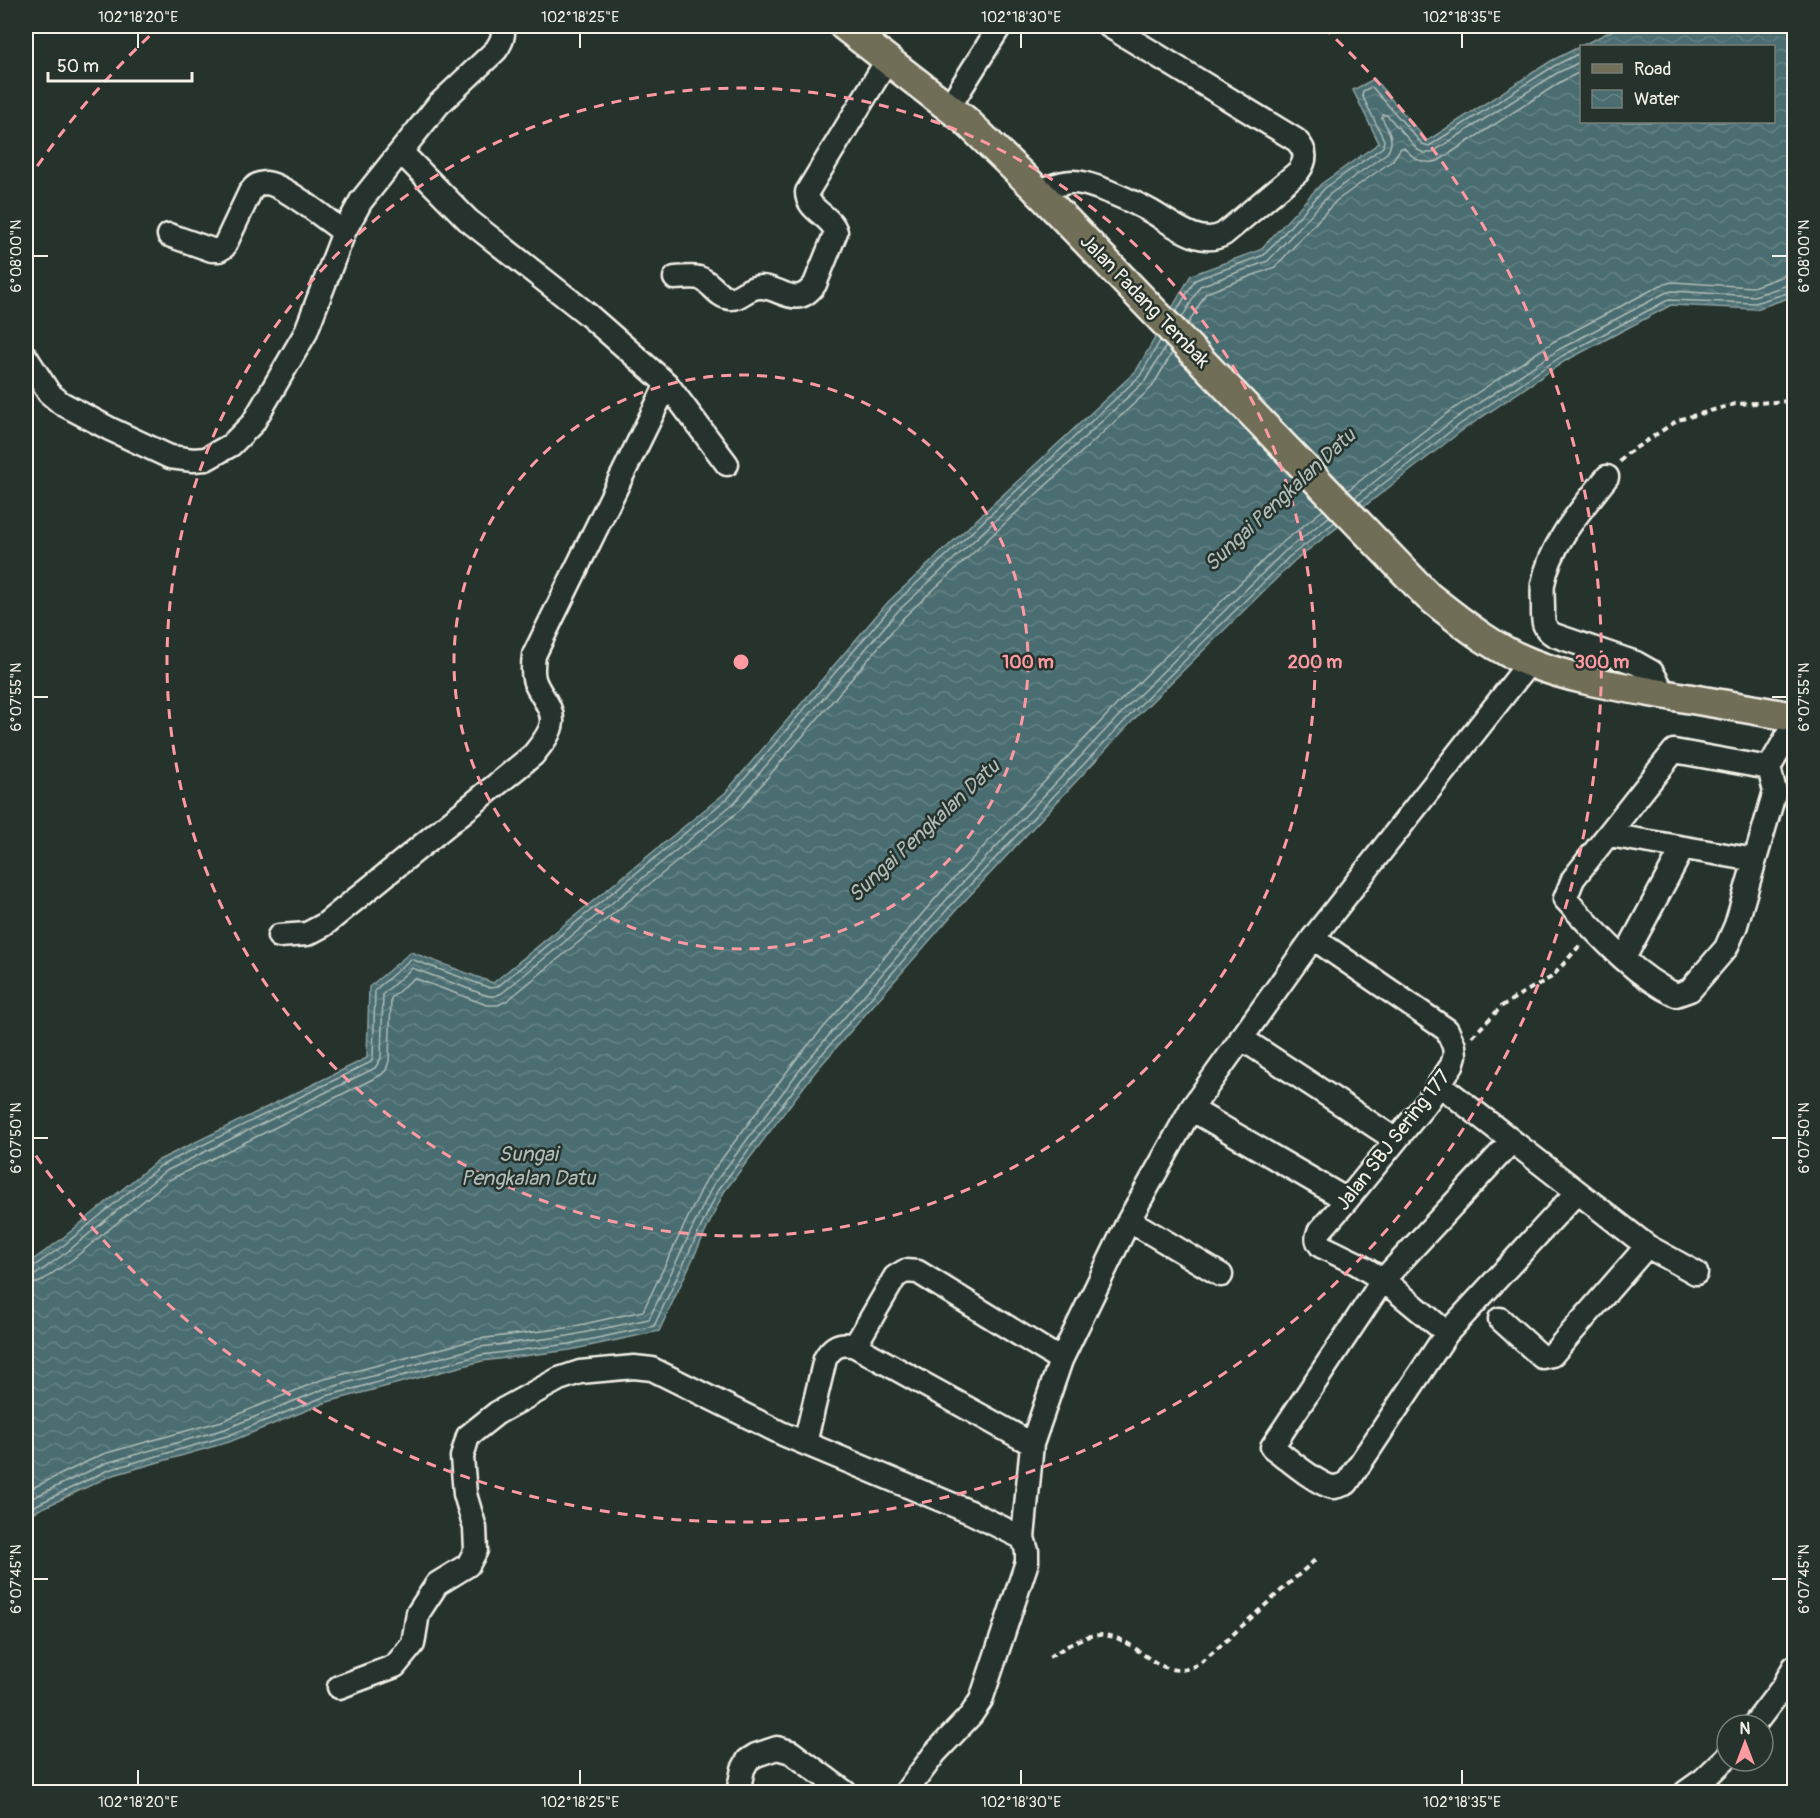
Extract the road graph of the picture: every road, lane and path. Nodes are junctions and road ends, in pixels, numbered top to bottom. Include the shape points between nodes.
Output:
1 (503, 26) edge
2 (844, 26) edge
3 (1000, 26) edge
4 (1109, 26) edge
5 (888, 60) junction
6 (949, 107) junction
7 (400, 152) junction
8 (1048, 201) junction
9 (344, 232) junction
10 (169, 235) dead end
11 (675, 278) dead end
12 (26, 357) edge
13 (667, 384) junction
14 (1794, 401) edge
15 (727, 464) dead end
16 (1607, 477) joint
17 (1529, 663) junction
18 (1665, 694) junction
19 (1794, 717) edge
20 (1794, 724) edge
21 (1769, 768) junction
22 (1609, 835) junction
23 (1683, 848) junction
24 (1755, 860) junction
25 (1594, 930) junction
26 (279, 936) dead end
27 (1313, 938) junction
28 (1624, 958) junction
29 (1241, 1038) junction
30 (1455, 1055) junction
31 (1439, 1084) junction
32 (1191, 1109) junction
33 (1396, 1140) junction
34 (1512, 1141) junction
35 (1577, 1192) junction
36 (1347, 1200) junction
37 (1129, 1220) junction
38 (1647, 1246) junction
39 (1696, 1273) dead end
40 (1221, 1275) dead end
41 (1383, 1280) junction
42 (1500, 1319) dead end
43 (1447, 1333) junction
44 (855, 1346) junction
45 (1062, 1360) junction
46 (805, 1443) junction
47 (1032, 1444) junction
48 (1023, 1538) junction
49 (1316, 1559) dead end
50 (1049, 1657) dead end
51 (1794, 1667) edge
52 (339, 1687) dead end
53 (1763, 1713) edge
54 (1715, 1768) edge
55 (825, 1785) edge
56 (738, 1792) edge
57 (845, 1792) edge
58 (906, 1792) edge
59 (1686, 1792) edge

1 - 7 street via 502,42 496,50 438,105
2 - 5 main road, Jalan Padang Tembak
3 - 6 street
4 - 8 street via 1296,140 1306,155 1304,165 1215,238 1183,232 1152,212 1072,181
5 - 6 main road, Jalan Padang Tembak
5 - 11 street via 807,192 809,202 836,232 811,290 792,297 757,287 732,298 701,279
6 - 8 main road, Jalan Padang Tembak
7 - 9 street via 361,201
7 - 13 street via 468,220 586,313
8 - 17 main road, Jalan Padang Tembak via 1428,596 1471,630
9 - 10 street via 278,186 265,183 250,192 219,250
9 - 12 street via 306,334 253,423 231,445 206,459 170,457 61,403 49,393
13 - 15 street
13 - 26 street via 534,655 534,681 550,708 552,723 544,740 533,755 324,925 307,934
14 - 16 path via 1736,404 1678,420 1625,455
16 - 18 street via 1567,527 1551,559 1543,585 1543,624 1554,635 1652,672
17 - 18 main road via 1572,676
17 - 27 street
18 - 19 main road
20 - 21 street
21 - 22 street via 1674,751
21 - 24 street via 1775,791
22 - 23 street
22 - 25 street via 1573,879 1565,899
23 - 24 street
23 - 28 street
24 - 28 street via 1726,948 1690,990 1676,995
25 - 28 street
25 - 30 path via 1552,977 1502,1006
27 - 29 street
27 - 30 street, Jalan SBJ Sering 177 via 1447,1030
29 - 32 street
29 - 33 street
30 - 31 street, Jalan SBJ Sering 177
31 - 33 street, Jalan SBJ Sering 177
31 - 34 street
32 - 36 street
32 - 37 street
33 - 36 street, Jalan SBJ Sering 177
34 - 35 street
34 - 41 street
35 - 38 street
35 - 43 street
36 - 41 street, Jalan SBJ Sering 177 via 1319,1232 1318,1242
37 - 40 street
37 - 45 street
38 - 39 street
38 - 42 street via 1552,1355 1542,1357
41 - 43 street
41 - 43 street via 1272,1447 1326,1485 1347,1483
44 - 45 street via 895,1277 905,1271 918,1272
44 - 46 street via 837,1345 825,1359
44 - 47 street
45 - 47 street
46 - 48 street
46 - 52 street via 652,1370 634,1367 580,1372 559,1379 497,1413 468,1436 462,1457 476,1550 468,1565 437,1584 418,1613 413,1644 395,1666
47 - 48 street
48 - 58 street via 1027,1563 981,1700
49 - 50 path via 1190,1669 1164,1668 1108,1635 1084,1637
51 - 53 street
54 - 59 street
55 - 56 street via 791,1752 777,1748 748,1760
55 - 57 street

